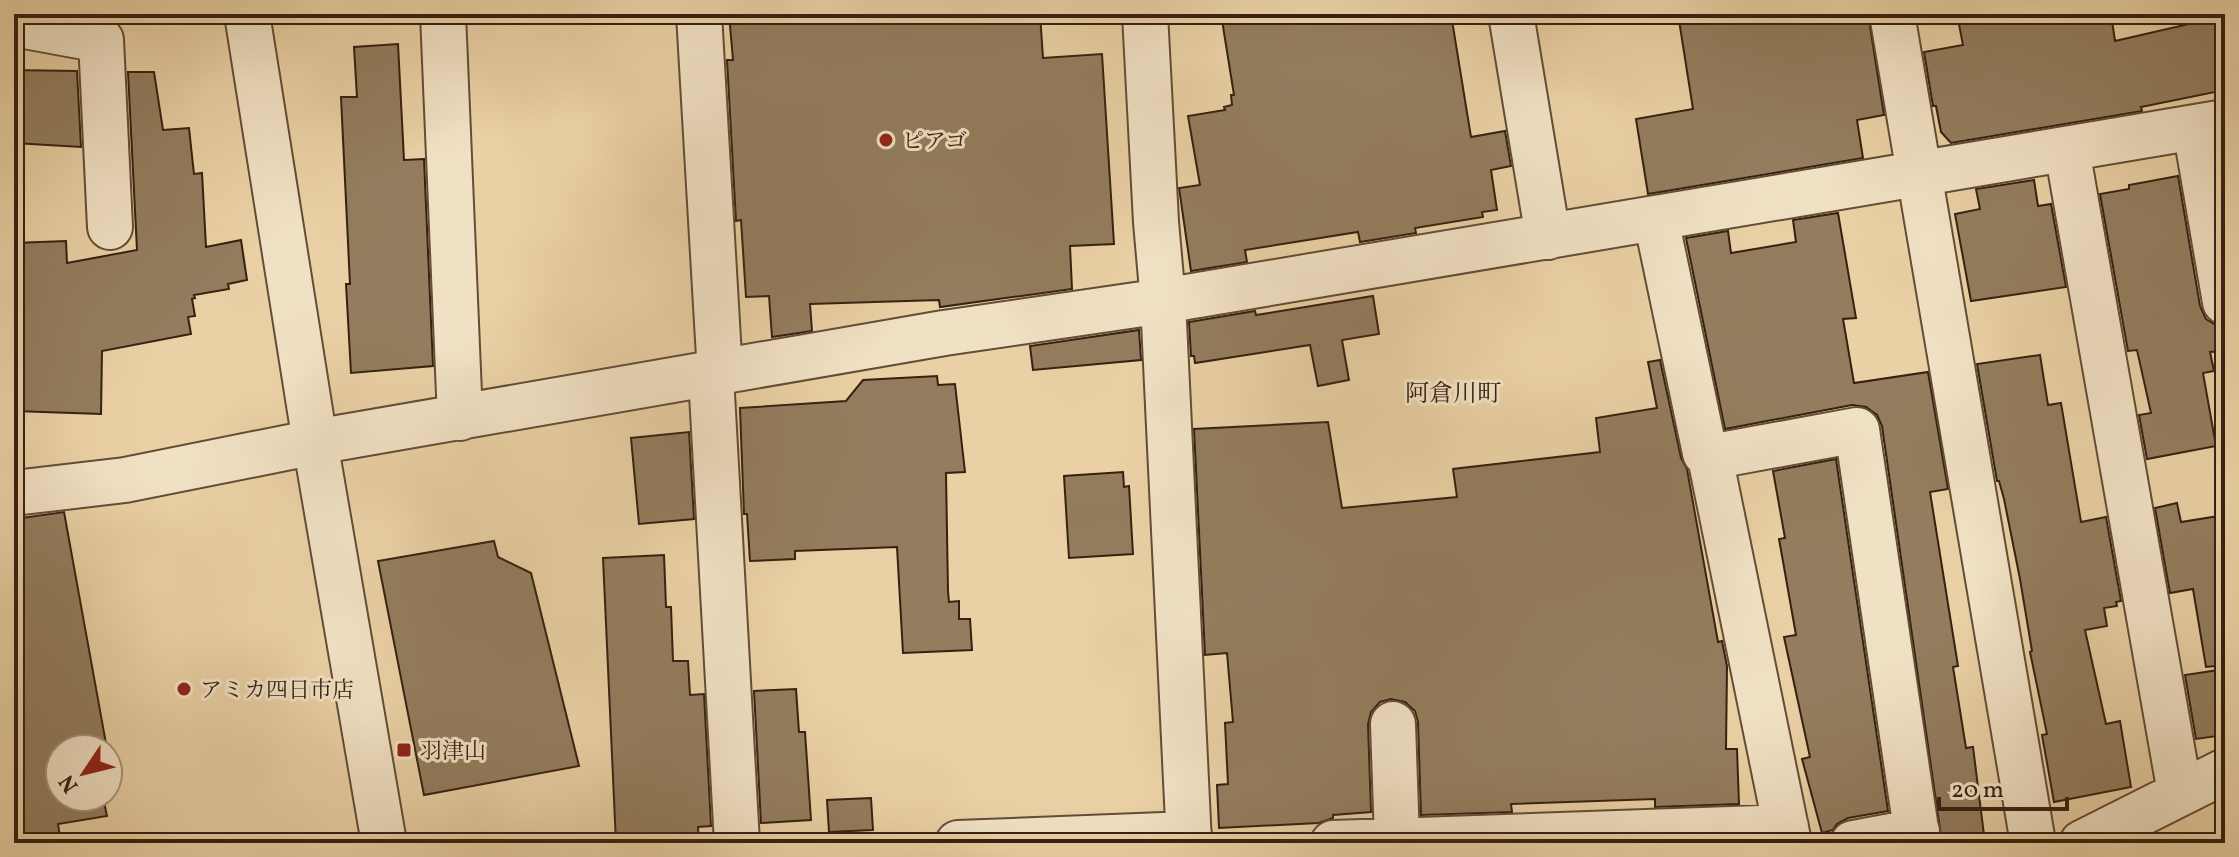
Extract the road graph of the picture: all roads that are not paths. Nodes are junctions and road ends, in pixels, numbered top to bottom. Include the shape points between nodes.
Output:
1 (247, 14) edge
2 (443, 14) edge
3 (699, 14) edge
4 (1145, 14) edge
5 (1511, 14) edge
6 (1892, 14) edge
7 (14, 24) edge
8 (2210, 125) edge
9 (2067, 150) junction
10 (1920, 176) junction
11 (1656, 219) junction
12 (110, 227) dead end
13 (1548, 237) junction
14 (1163, 301) junction
15 (2225, 302) edge
16 (716, 375) junction
17 (460, 418) junction
18 (315, 442) junction
19 (1710, 457) junction
20 (14, 493) edge
21 (1393, 724) dead end
22 (2225, 771) edge
23 (2180, 793) junction
24 (1787, 835) edge
25 (1917, 837) edge
26 (1189, 838) edge
27 (1397, 840) junction
28 (384, 843) edge
29 (737, 843) edge
30 (958, 843) edge
31 (1333, 843) edge
32 (1853, 843) edge
33 (2033, 843) edge
34 (2082, 843) edge

1 - 18 street
2 - 17 street
3 - 16 street
4 - 14 street
5 - 13 street
6 - 10 street
7 - 12 street via 101,40
8 - 9 street
8 - 15 street
9 - 10 street
9 - 23 street
10 - 11 street
10 - 33 street
11 - 13 street
11 - 19 street
13 - 14 street
14 - 16 street via 944,333
14 - 26 street
16 - 17 street
16 - 29 street
17 - 18 street
18 - 20 street via 125,480
18 - 28 street
19 - 24 street
19 - 25 street via 1857,430
21 - 27 street
22 - 23 street
23 - 34 street
24 - 27 street
25 - 32 street
26 - 30 street
27 - 31 street

